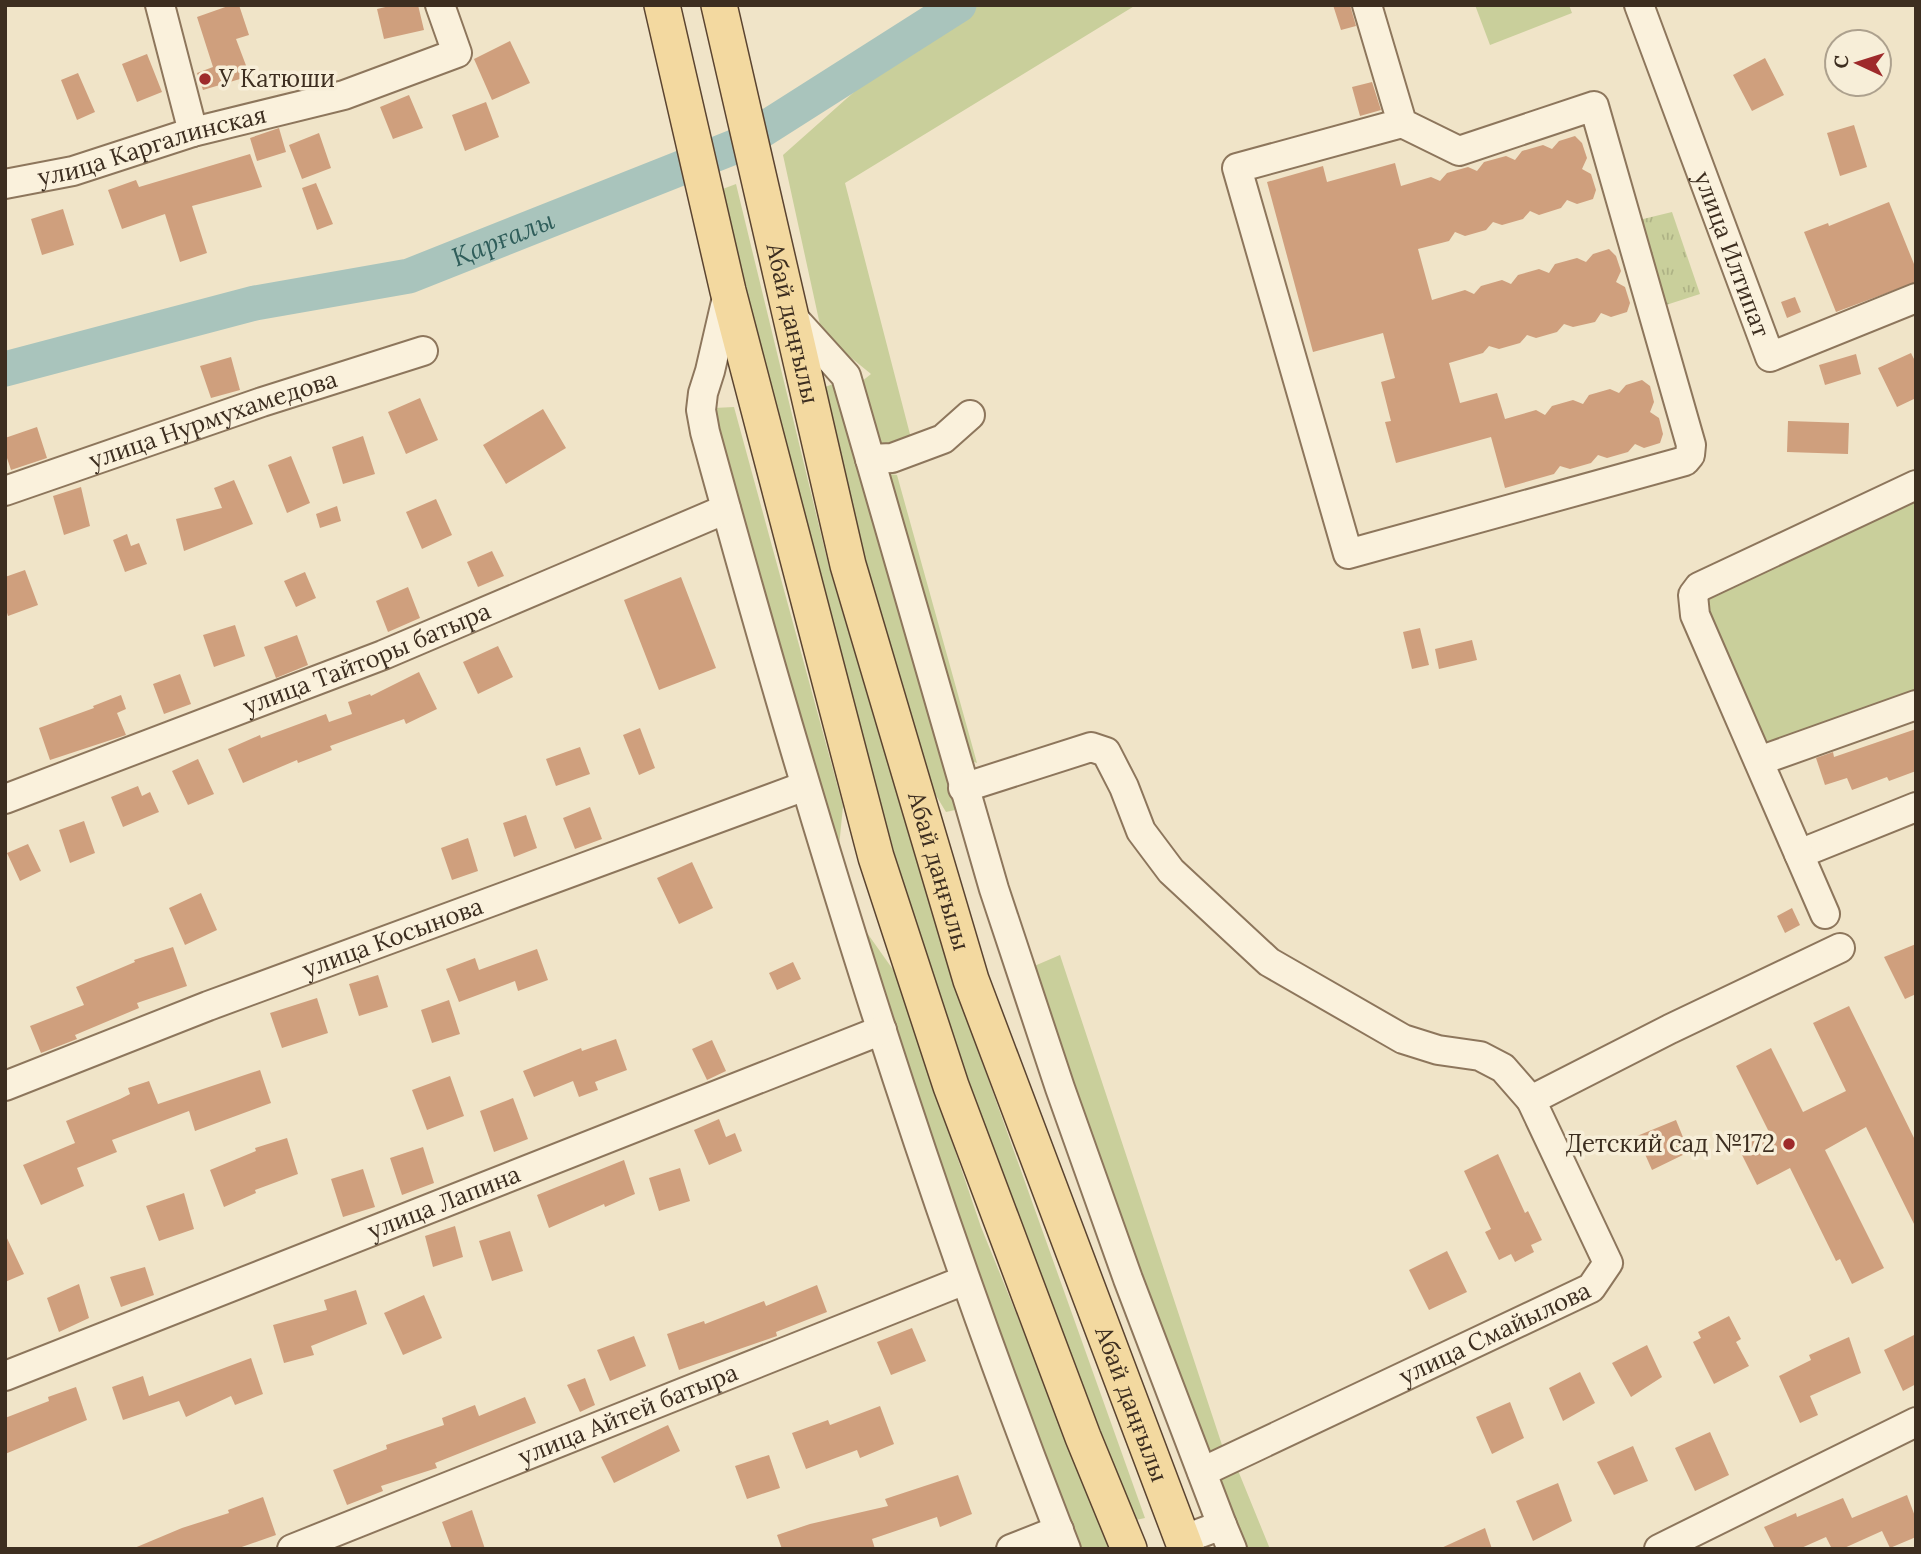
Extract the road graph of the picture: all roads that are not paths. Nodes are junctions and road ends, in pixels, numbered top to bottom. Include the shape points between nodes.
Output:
1 (160, 5) edge
2 (440, 5) edge
3 (662, 5) edge
4 (676, 5) edge
5 (692, 5) edge
6 (719, 5) edge
7 (1367, 5) edge
8 (1639, 5) edge
9 (1402, 123) junction
10 (193, 132) junction
11 (5, 184) edge
12 (728, 291) junction
13 (1916, 298) edge
14 (788, 312) junction
15 (423, 351) dead end
16 (970, 415) dead end
17 (870, 459) junction
18 (1916, 485) edge
19 (5, 491) edge
20 (726, 509) junction
21 (1916, 705) edge
22 (1759, 761) junction
23 (963, 788) junction
24 (794, 790) junction
25 (5, 799) edge
26 (1916, 807) edge
27 (1799, 854) junction
28 (1825, 914) dead end
29 (1840, 948) dead end
30 (883, 1030) junction
31 (5, 1086) edge
32 (1531, 1100) junction
33 (965, 1280) junction
34 (5, 1376) edge
35 (1916, 1422) edge
36 (1202, 1472) junction
37 (1227, 1537) edge
38 (1063, 1539) edge
39 (1184, 1545) edge
40 (292, 1549) edge
41 (1011, 1549) edge
42 (1129, 1549) edge
43 (1659, 1549) edge

1 - 10 street
2 - 10 street, улица Каргалинская via 457,53 344,95
3 - 12 main road, Абай даңғылы
4 - 5 main road
6 - 14 main road, Абай даңғылы
7 - 9 street
8 - 13 street, улица Илтипат via 1770,357
9 - 9 street via 1459,151 1594,106 1690,445 1685,461 1348,554 1237,168
10 - 11 street, улица Каргалинская via 73,171
12 - 20 street via 701,410
12 - 42 main road, Абай даңғылы via 876,857 951,1086
14 - 17 street via 846,376
14 - 39 main road, Абай даңғылы via 848,565 971,980
15 - 19 street, улица Нурмухамедова
16 - 17 street via 943,439 892,458
17 - 23 street
18 - 22 street via 1699,587 1693,595 1695,615
20 - 24 street
20 - 25 street, улица Тайторы батыра via 383,655
21 - 22 street
22 - 27 street
23 - 32 street via 1091,747 1106,752 1141,831 1171,871 1269,962 1403,1039 1480,1056 1503,1068
23 - 36 street via 1060,1088
24 - 30 street
24 - 31 street, улица Косынова via 208,1006
26 - 27 street
27 - 28 street
29 - 32 street
30 - 33 street
30 - 34 street, улица Лапина
32 - 36 street, улица Смайылова via 1608,1264 1591,1288
33 - 38 street
33 - 40 street, улица Айтей батыра
35 - 43 street
36 - 37 street
37 - 39 street
38 - 41 street

